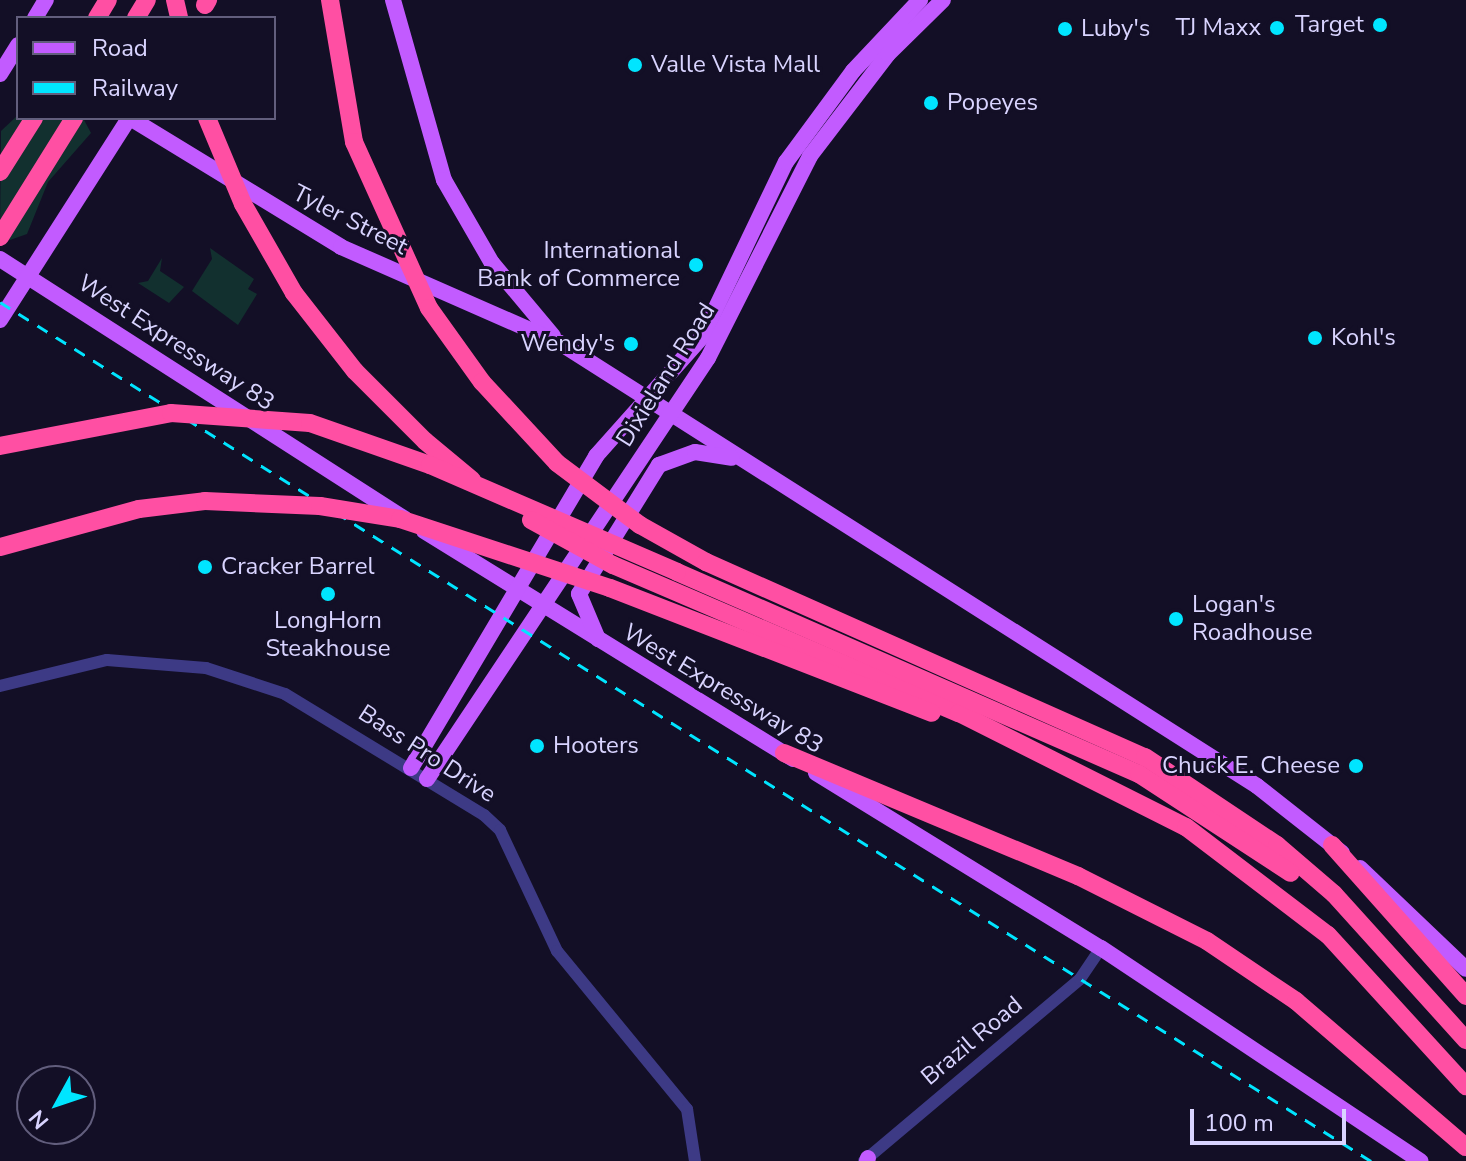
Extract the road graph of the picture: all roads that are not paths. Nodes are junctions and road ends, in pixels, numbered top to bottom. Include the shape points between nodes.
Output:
1 (330, 0) edge
2 (393, 0) edge
3 (920, 0) edge
4 (943, 0) edge
5 (16, 50) edge
6 (0, 74) edge
7 (33, 120) edge
8 (73, 120) edge
9 (128, 120) edge
10 (132, 120) edge
11 (208, 120) edge
12 (0, 172) edge
13 (0, 237) edge
14 (0, 259) edge
15 (31, 278) junction
16 (0, 320) edge
17 (560, 343) junction
18 (647, 402) junction
19 (669, 416) junction
20 (0, 446) edge
21 (741, 459) junction
22 (0, 547) edge
23 (516, 590) junction
24 (543, 608) junction
25 (600, 642) junction
26 (0, 686) edge
27 (784, 753) junction
28 (411, 768) junction
29 (427, 779) junction
30 (1129, 795) junction
31 (1332, 845) junction
32 (1101, 948) junction
33 (1397, 961) junction
34 (1466, 969) edge
35 (1466, 996) edge
36 (1466, 1040) edge
37 (1466, 1086) edge
38 (1466, 1147) edge
39 (866, 1160) edge
40 (695, 1161) edge
41 (1420, 1161) edge

1 - 33 highway, bridge via 339,82 358,156 429,308 482,382 557,463 640,525 706,562 1145,757 1277,845
2 - 17 main road via 417,104 462,216
3 - 18 main road, Dixieland Road via 853,71 786,162 702,337
4 - 19 main road, Dixieland Road via 888,54 810,156 723,333
5 - 6 main road
7 - 12 highway
8 - 13 highway
9 - 15 main road
10 - 17 main road, Tyler Street via 327,240
11 - 30 highway, bridge via 277,265 377,396 504,503 613,565 886,680
14 - 15 main road, West Expressway 83
15 - 16 main road
15 - 23 main road, West Expressway 83
17 - 18 main road
18 - 19 main road
18 - 23 main road, Dixieland Road via 596,456
19 - 21 main road
19 - 24 main road, Dixieland Road
20 - 33 highway, bridge via 171,413 310,423 471,482 1139,774 1268,855
21 - 25 main road via 695,452 659,465 579,594
21 - 31 main road via 1257,786
22 - 30 highway, bridge via 139,509 205,501 320,506 400,519 610,588
23 - 24 main road, West Expressway 83
23 - 28 main road, Dixieland Road
24 - 25 main road, West Expressway 83
24 - 29 main road, Dixieland Road
25 - 27 main road, West Expressway 83
26 - 28 street, Bass Pro Drive via 107,660 206,668 285,694
27 - 32 main road, West Expressway 83
27 - 38 highway via 1078,876 1207,941 1296,1001
28 - 29 street, Bass Pro Drive
29 - 40 street, Bass Pro Drive via 500,830 557,951 687,1109
30 - 37 highway via 1225,853 1303,913 1395,1002
31 - 34 main road
31 - 35 highway
32 - 39 street, Brazil Road via 1080,979
32 - 41 main road, West Expressway 83
33 - 36 highway

